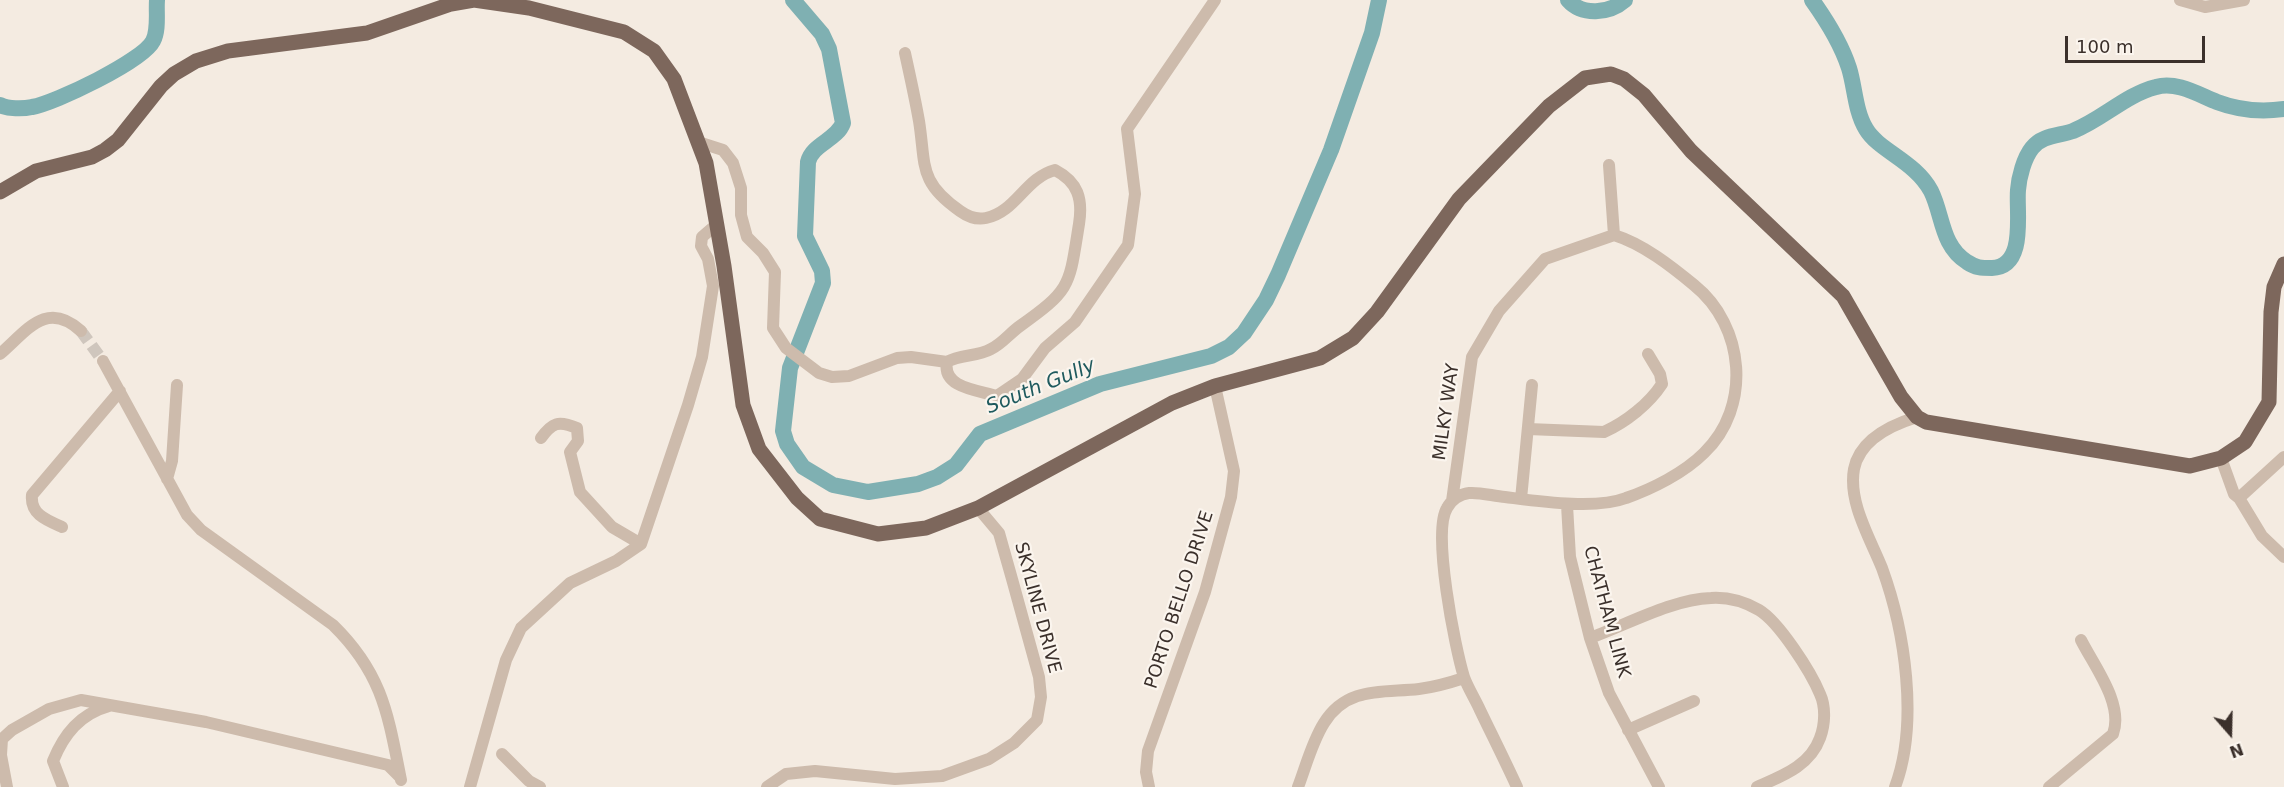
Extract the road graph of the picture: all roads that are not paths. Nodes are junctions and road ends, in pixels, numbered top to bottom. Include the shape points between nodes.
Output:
1 (1215, 0) edge
2 (2180, 0) edge
3 (2244, 0) edge
4 (905, 53) dead end
5 (698, 142) junction
6 (1609, 165) dead end
7 (0, 192) edge
8 (717, 224) junction
9 (1614, 235) junction
10 (2284, 264) edge
11 (81, 331) tunnel mouth
12 (0, 354) edge
13 (1648, 354) dead end
14 (103, 361) tunnel mouth
15 (947, 362) junction
16 (177, 385) dead end
17 (1532, 385) dead end
18 (1215, 386) junction
19 (120, 391) junction
20 (1917, 417) junction
21 (1528, 429) junction
22 (541, 438) dead end
23 (2284, 457) edge
24 (2221, 458) junction
25 (167, 479) junction
26 (2239, 498) junction
27 (1521, 499) junction
28 (1452, 501) junction
29 (1567, 505) junction
30 (978, 508) junction
31 (62, 527) dead end
32 (641, 544) junction
33 (2284, 557) edge
34 (1590, 638) junction
35 (2081, 640) dead end
36 (1464, 678) junction
37 (1694, 702) dead end
38 (116, 704) junction
39 (1628, 730) junction
40 (502, 754) dead end
41 (402, 784) edge
42 (1512, 785) edge
43 (7, 787) edge
44 (63, 787) edge
45 (470, 787) edge
46 (540, 787) edge
47 (768, 787) edge
48 (1149, 787) edge
49 (1298, 787) edge
50 (1659, 787) edge
51 (1757, 787) edge
52 (1894, 787) edge
53 (2049, 787) edge

1 - 15 street via 1127,129 1135,194 1128,245 1075,322 1046,348 1022,379 997,396 961,387 947,376
2 - 3 street via 2205,7
4 - 15 street via 924,168 940,198 966,215 984,219 1002,212 1040,174 1055,170 1070,178 1082,207 1067,284 1057,299 992,349
5 - 7 main road via 674,79 654,51 624,32 529,8 474,0 367,33 228,51 196,61 160,86 118,140 105,150 36,171
5 - 8 main road via 706,163
5 - 15 street via 723,150 733,163 741,188 741,215 747,237 775,272 773,328 786,348 819,373 832,377 849,376 897,358
6 - 9 street
8 - 30 main road via 743,405 759,449 796,498 820,519 879,534 926,528
8 - 32 street via 702,237 713,286 702,357
9 - 28 street, MILKY WAY via 1545,259 1498,311 1472,357
9 - 29 street via 1673,267 1702,292 1728,332 1737,359 1737,386 1720,431 1704,453 1668,478 1624,500
10 - 24 main road via 2274,287 2271,312 2269,402 2245,442
11 - 12 street via 62,319 41,320
13 - 21 street via 1662,384 1614,428 1604,432
14 - 19 street
16 - 25 street via 172,461
17 - 21 street
18 - 20 main road via 1320,358 1353,338 1377,312 1459,199 1549,106 1585,78 1611,74 1644,95 1691,151 1843,296 1901,397
18 - 30 main road via 1172,404
18 - 48 street, PORTO BELLO DRIVE via 1234,471 1231,497 1205,592 1148,752
19 - 25 street
19 - 31 street via 32,495 34,509 42,518
20 - 24 main road via 1926,422 2190,466
20 - 52 street via 1874,437 1858,456 1852,484 1883,572 1904,654 1907,739
21 - 27 street
22 - 32 street via 551,425 562,421 577,428 578,441 570,452 580,492 612,526
23 - 26 street
24 - 26 street
25 - 41 street via 187,515 201,530 352,644 386,704
26 - 33 street via 2262,536
27 - 28 street via 1468,493
27 - 29 street
28 - 36 street, MILKY WAY via 1443,524 1445,587
29 - 34 street, CHATHAM LINK via 1570,557
30 - 47 street, SKYLINE DRIVE via 999,533 1012,579 1039,677 1037,720 1014,743 989,759 942,776 896,779 815,771 786,774
32 - 45 street via 570,583 521,628 506,660
34 - 39 street, CHATHAM LINK via 1609,693
34 - 51 street via 1687,602 1712,597 1752,607 1778,626 1821,695 1824,721 1820,740 1809,757 1794,770
35 - 53 street via 2113,704 2117,723 2113,734
36 - 42 street, MILKY WAY
36 - 49 street via 1420,689 1365,692 1338,707 1324,723
37 - 39 street
38 - 41 street via 388,765
38 - 43 street via 81,700 49,709 12,730 2,739
38 - 44 street via 92,711 76,723 59,745 52,761
39 - 50 street, CHATHAM LINK
40 - 46 street

